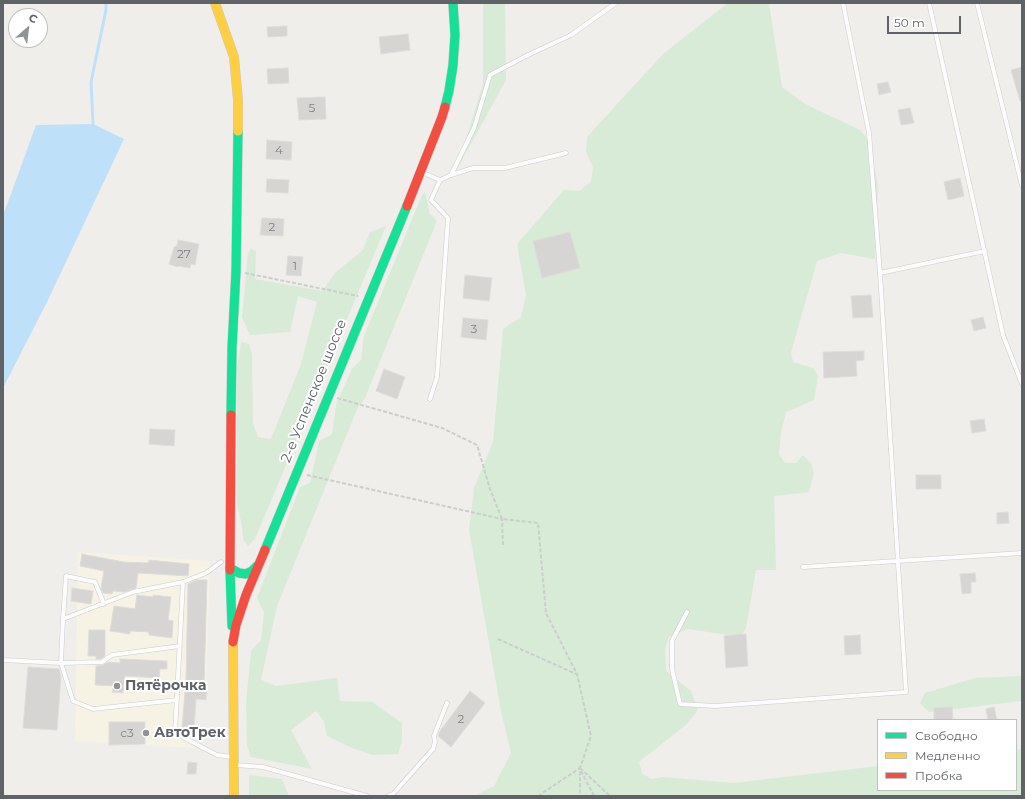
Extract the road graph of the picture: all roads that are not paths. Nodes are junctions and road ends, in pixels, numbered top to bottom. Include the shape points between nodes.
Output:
1 (215, 3) edge
2 (453, 3) edge
3 (616, 3) edge
4 (843, 3) edge
5 (929, 3) edge
6 (977, 3) edge
7 (566, 153) dead end
8 (421, 172) junction
9 (451, 174) junction
10 (440, 180) junction
11 (1022, 186) edge
12 (985, 251) junction
13 (880, 273) junction
14 (1022, 384) edge
15 (430, 399) dead end
16 (1022, 553) edge
17 (898, 561) junction
18 (221, 562) dead end
19 (259, 564) junction
20 (803, 567) dead end
21 (230, 568) junction
22 (184, 582) junction
23 (104, 604) junction
24 (687, 612) dead end
25 (63, 620) junction
26 (233, 642) junction
27 (180, 646) junction
28 (3, 660) edge
29 (61, 663) junction
30 (176, 700) junction
31 (447, 703) dead end
32 (234, 762) junction
33 (234, 796) edge
34 (367, 796) edge
35 (388, 796) edge

1 - 21 main road via 231,46 238,88
2 - 8 main road, 2-е Успенское шоссе via 455,34 452,78 442,117
3 - 9 lane via 571,35 490,75 474,128
4 - 13 lane via 869,133
5 - 12 lane
6 - 11 lane
7 - 9 lane via 505,168 473,168
8 - 10 lane
8 - 19 main road, 2-е Успенское шоссе
9 - 10 lane
10 - 15 lane via 431,200 448,218 437,378
12 - 13 lane
12 - 14 lane via 1002,335
13 - 17 lane
16 - 17 lane
17 - 20 lane
17 - 24 lane via 906,692 715,706 680,704 672,669 672,641
18 - 22 lane via 206,573
19 - 21 main road via 246,574
19 - 26 main road, 2-е Успенское шоссе via 239,614
21 - 26 main road
22 - 23 lane via 133,592
22 - 27 lane
23 - 25 lane
23 - 25 lane via 95,582 66,576
25 - 29 lane
26 - 32 main road, 2-е Успенское шоссе
27 - 29 lane via 112,655 102,662
27 - 30 lane
28 - 29 lane
29 - 30 lane via 73,701 93,709
30 - 32 lane via 175,733
31 - 35 lane via 437,725 433,749 393,794
32 - 33 main road, 2-е Успенское шоссе
32 - 34 lane via 264,767

